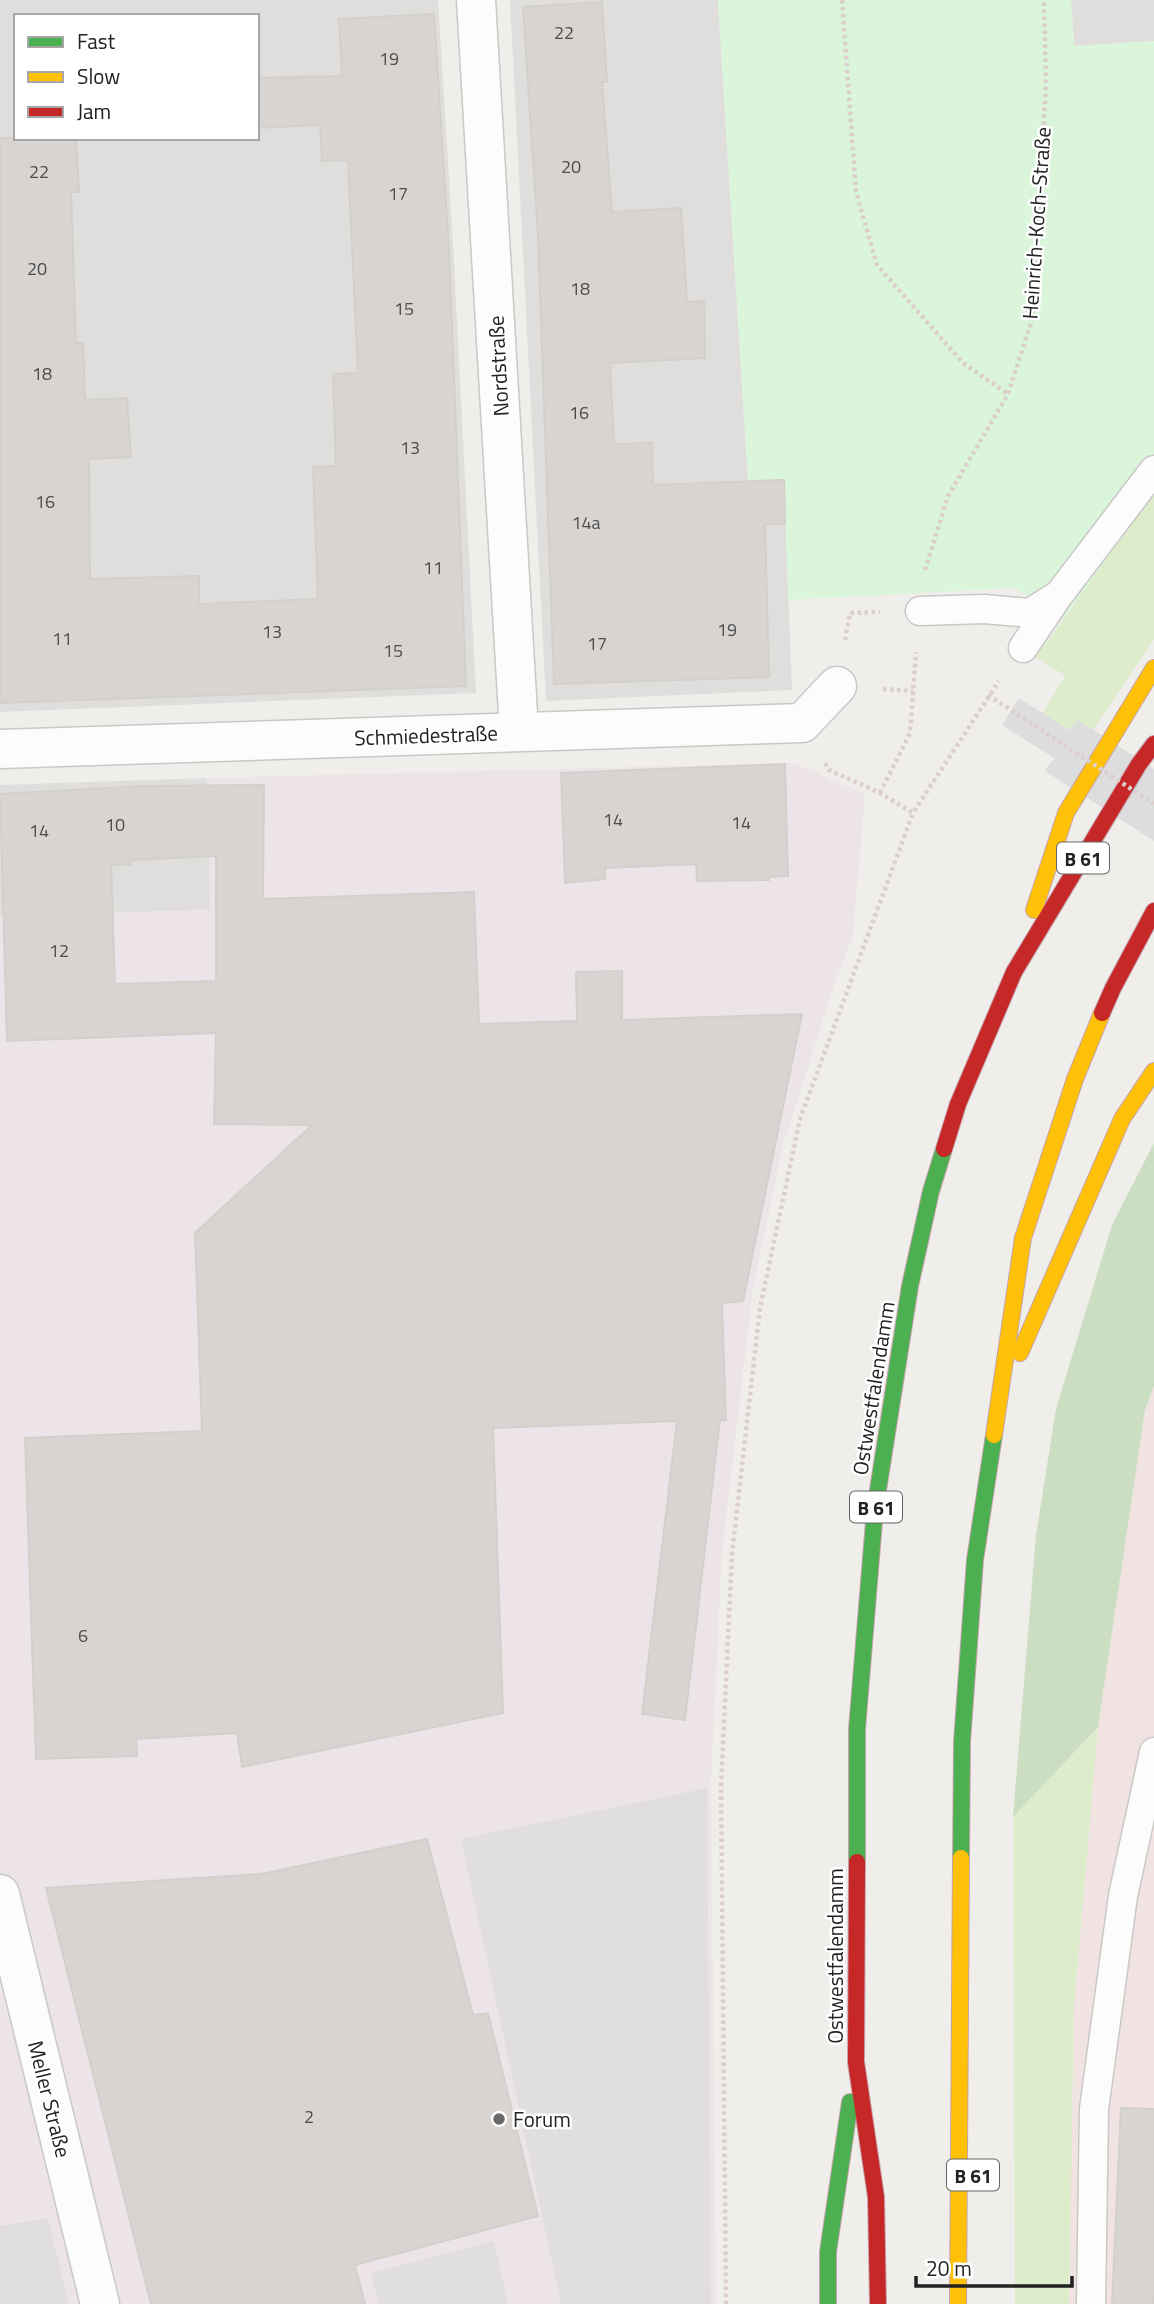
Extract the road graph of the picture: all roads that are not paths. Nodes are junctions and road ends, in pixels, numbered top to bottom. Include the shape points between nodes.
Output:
1 (477, 0) edge
2 (1154, 470) edge
3 (1058, 596) junction
4 (920, 611) road end
5 (1023, 648) dead end
6 (1154, 668) edge
7 (837, 686) road end
8 (519, 731) junction
9 (1154, 744) edge
10 (0, 749) edge
11 (1154, 911) edge
12 (1014, 972) junction
13 (1154, 1071) edge
14 (1001, 1397) junction
15 (1154, 1752) edge
16 (1146, 1824) edge
17 (0, 1894) edge
18 (960, 2046) junction
19 (856, 2062) junction
20 (975, 2195) dead end
21 (100, 2304) edge
22 (828, 2304) edge
23 (878, 2304) edge
24 (958, 2304) edge
25 (1091, 2304) edge

1 - 8 street, Nordstraße
2 - 3 lane
3 - 4 lane via 1030,613
3 - 5 lane
6 - 12 highway via 1066,813
7 - 8 street, Schmiedestraße via 802,723
8 - 10 street, Schmiedestraße
9 - 12 highway, Ostwestfalendamm / B 61
11 - 14 highway, B 61 via 1113,988 1075,1079 1023,1238
12 - 19 highway, Ostwestfalendamm / B 61 via 958,1104 931,1191 875,1509 857,1729
13 - 14 highway via 1122,1119
14 - 18 highway, B 61 via 975,1560 962,1742
15 - 16 lane
16 - 25 lane via 1123,1896 1094,2109
17 - 21 street, Meller Straße
18 - 20 highway, B 61
18 - 24 highway, B 61
19 - 22 highway, B 61 via 828,2252
19 - 23 highway, Ostwestfalendamm / B 61 via 876,2197

